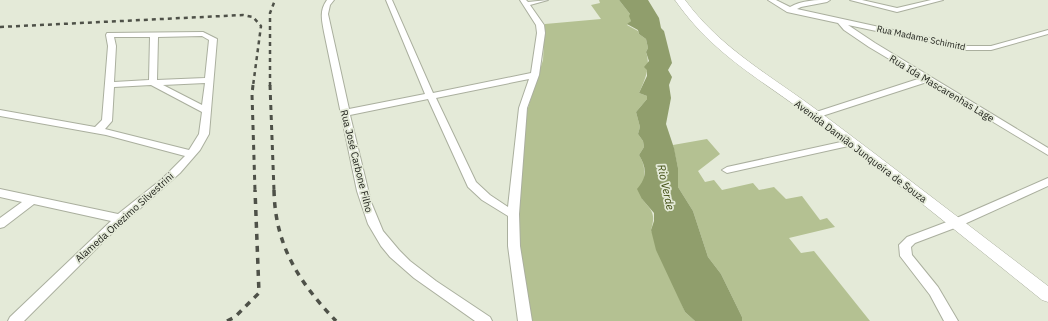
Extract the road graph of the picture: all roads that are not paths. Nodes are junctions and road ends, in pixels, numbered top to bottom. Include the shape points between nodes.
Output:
1 (331, 0) edge
2 (389, 0) edge
3 (545, 0) edge
4 (680, 0) edge
5 (771, 0) edge
6 (827, 0) edge
7 (853, 0) edge
8 (940, 0) edge
9 (525, 2) edge
10 (790, 10) junction
11 (840, 20) junction
12 (1048, 32) edge
13 (154, 34) junction
14 (535, 75) junction
15 (928, 79) junction
16 (209, 80) junction
17 (153, 83) junction
18 (110, 85) junction
19 (430, 95) junction
20 (206, 111) junction
21 (345, 113) junction
22 (0, 114) edge
23 (816, 115) junction
24 (98, 130) junction
25 (850, 143) junction
26 (1048, 152) edge
27 (192, 154) junction
28 (727, 170) dead end
29 (1048, 182) edge
30 (0, 192) edge
31 (32, 200) junction
32 (513, 214) junction
33 (120, 219) junction
34 (956, 223) junction
35 (0, 224) edge
36 (1048, 295) edge
37 (15, 321) edge
38 (485, 321) edge
39 (525, 321) edge
40 (952, 321) edge

1 - 21 street, Rua José Carbone Filho via 326,5 324,14
2 - 19 street
3 - 9 street
4 - 23 main road, Avenida Damião Junqueira de Souza via 696,23 724,48
5 - 10 street, Rua Madame Schimitd
6 - 10 street via 799,5
7 - 8 street via 897,10
9 - 14 street via 540,25
10 - 11 street, Rua Madame Schimitd
11 - 12 street, Rua Madame Schimitd via 931,42 973,49 991,48
11 - 15 street, Rua Ida Mascarenhas Lage via 855,34
13 - 16 street, Alameda Onezimo Silvestrini via 203,34 213,39
13 - 17 street
13 - 18 street via 110,35
14 - 19 street
14 - 32 street via 523,108
15 - 23 street
15 - 26 street, Rua Ida Mascarenhas Lage
16 - 17 street
16 - 20 street, Alameda Onezimo Silvestrini
17 - 18 street
17 - 20 street
18 - 24 street via 107,120
19 - 21 street
19 - 32 street via 472,184 479,193
20 - 27 street, Alameda Onezimo Silvestrini via 204,134
21 - 38 street, Rua José Carbone Filho via 367,206 385,243 419,274
22 - 24 street
23 - 25 main road, Avenida Damião Junqueira de Souza
24 - 27 street
25 - 28 street
25 - 34 main road, Avenida Damião Junqueira de Souza
27 - 33 street, Alameda Onezimo Silvestrini via 166,181
29 - 34 street
30 - 31 street
31 - 33 street
31 - 35 street
32 - 39 street via 514,246
33 - 37 street, Alameda Onezimo Silvestrini
34 - 36 main road, Avenida Damião Junqueira de Souza
34 - 40 street via 911,240 905,245 906,256 934,291

